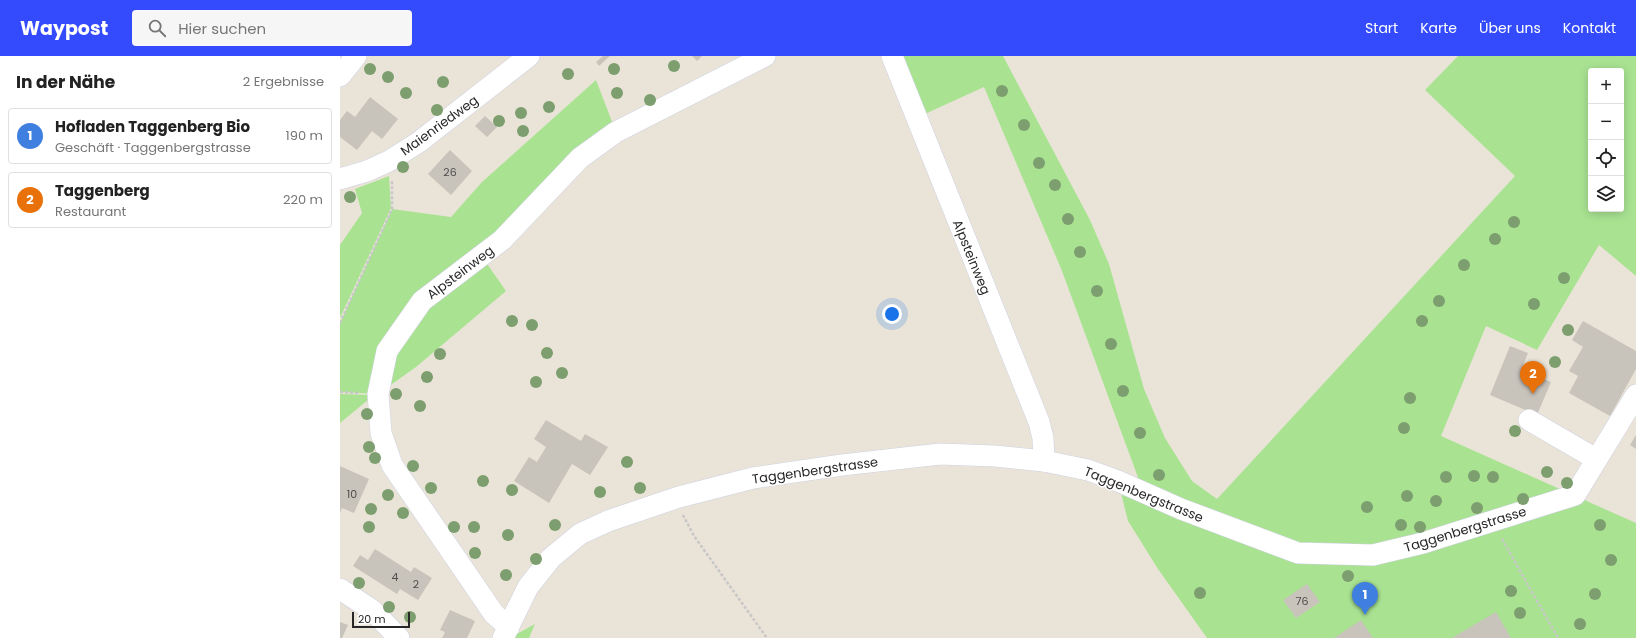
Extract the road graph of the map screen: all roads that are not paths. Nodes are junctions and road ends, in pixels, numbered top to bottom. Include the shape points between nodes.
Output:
1 (356, 56) edge
2 (529, 56) edge
3 (764, 56) edge
4 (892, 56) edge
5 (340, 76) edge
6 (340, 179) edge
7 (1636, 395) edge
8 (1529, 420) dead end
9 (1596, 459) junction
10 (1044, 461) junction
11 (340, 588) edge
12 (506, 632) edge
13 (399, 638) edge

1 - 5 street
2 - 6 street, Maienriedweg via 419,142 389,161
3 - 12 street, Alpsteinweg via 616,132 580,158 502,240 422,301 387,351 378,394 381,433 392,465
4 - 10 street, Alpsteinweg via 1039,422
7 - 9 street, Taggenbergstrasse
8 - 9 street
9 - 10 street, Taggenbergstrasse via 1575,495 1423,543 1373,555 1298,553 1188,512 1088,470
10 - 12 street, Taggenbergstrasse via 940,454 753,478 680,497 608,520 580,534 551,558 528,587
11 - 13 street via 372,610

